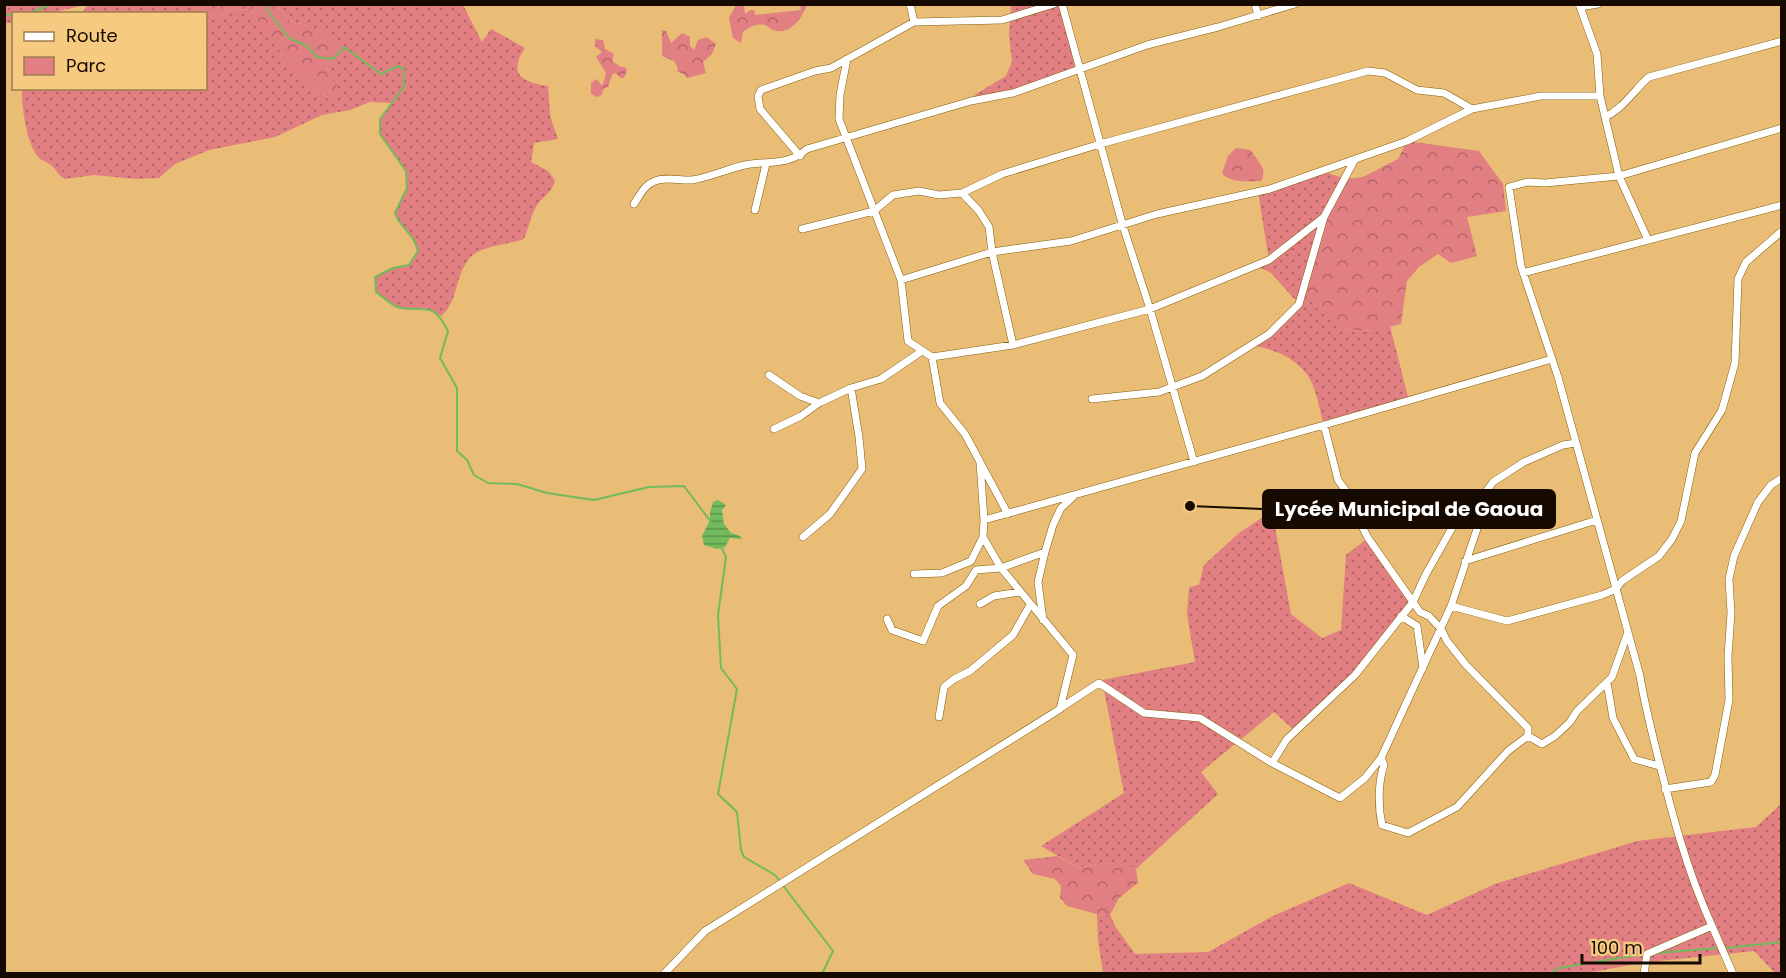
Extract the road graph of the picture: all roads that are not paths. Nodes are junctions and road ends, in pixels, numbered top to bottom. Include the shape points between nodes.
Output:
1 (910, 4) edge
2 (1054, 4) edge
3 (1062, 4) edge
4 (1254, 4) edge
5 (1295, 4) edge
6 (1598, 4) edge
7 (1580, 6) edge
8 (1258, 16) junction
9 (914, 22) junction
10 (1782, 41) edge
11 (847, 59) junction
12 (1080, 68) junction
13 (1600, 96) junction
14 (1472, 109) junction
15 (1605, 117) junction
16 (1782, 128) edge
17 (846, 139) junction
18 (1100, 144) junction
19 (800, 156) junction
20 (1354, 161) junction
21 (766, 164) junction
22 (1619, 176) junction
23 (962, 193) junction
24 (634, 204) dead end
25 (1782, 205) edge
26 (755, 210) dead end
27 (874, 211) junction
28 (1324, 217) junction
29 (1122, 223) junction
30 (802, 229) dead end
31 (1782, 231) edge
32 (1647, 240) junction
33 (992, 252) junction
34 (1523, 273) junction
35 (901, 280) junction
36 (1150, 309) junction
37 (1013, 345) junction
38 (922, 351) junction
39 (932, 357) junction
40 (1552, 359) junction
41 (769, 375) dead end
42 (1172, 386) junction
43 (851, 387) junction
44 (1092, 399) dead end
45 (819, 403) junction
46 (1324, 425) junction
47 (774, 429) dead end
48 (1576, 443) junction
49 (980, 462) junction
50 (1194, 462) junction
51 (1782, 478) edge
52 (1075, 495) junction
53 (1482, 502) junction
54 (1008, 514) junction
55 (984, 520) junction
56 (1597, 520) junction
57 (803, 537) dead end
58 (983, 537) junction
59 (1045, 552) junction
60 (1465, 561) junction
61 (1001, 568) junction
62 (914, 574) dead end
63 (1616, 589) junction
64 (1020, 592) junction
65 (1413, 602) junction
66 (980, 604) dead end
67 (1030, 605) junction
68 (1451, 606) junction
69 (1401, 616) junction
70 (887, 619) dead end
71 (1043, 620) junction
72 (1441, 629) junction
73 (1628, 632) junction
74 (1423, 668) junction
75 (1606, 682) junction
76 (1060, 709) junction
77 (939, 717) dead end
78 (1528, 736) junction
79 (1381, 758) junction
80 (1272, 763) junction
81 (1659, 766) junction
82 (1665, 789) junction
83 (1712, 926) junction
84 (664, 974) edge
85 (1644, 974) edge
86 (1733, 974) edge

1 - 9 street
2 - 9 street via 1002,20
3 - 12 street
4 - 8 street
5 - 8 street
6 - 7 street
7 - 13 street via 1597,54
8 - 12 street via 1147,45
9 - 11 street
10 - 15 street via 1649,77 1615,112
11 - 17 street via 839,119
11 - 19 street via 831,68 767,87 758,96 760,109
12 - 17 street via 1013,93 971,101
12 - 18 street
13 - 14 street via 1541,96
13 - 15 street
14 - 18 street via 1444,93 1417,90 1385,73 1368,71
14 - 20 street via 1407,141
15 - 22 street
16 - 22 street
17 - 19 street via 807,149
17 - 27 street
18 - 23 street via 1002,174
18 - 29 street
19 - 21 street
20 - 28 street
20 - 29 street via 1258,192
21 - 24 street via 751,164 689,180 656,180 646,186
21 - 26 street
22 - 32 street
22 - 34 street via 1527,182 1509,187
23 - 27 street via 939,195 919,191 893,195
23 - 33 street via 989,227
25 - 32 street
27 - 30 street
27 - 35 street
28 - 36 street via 1269,260
28 - 42 street via 1299,304 1269,334 1202,376
29 - 33 street via 1071,241
29 - 36 street
31 - 63 street via 1746,262 1738,279 1735,363 1722,410 1695,453 1681,521 1659,556
32 - 34 street
33 - 35 street
33 - 37 street
34 - 40 street
35 - 38 street via 908,341
36 - 37 street
36 - 42 street
37 - 39 street
38 - 39 street
38 - 43 street via 881,380
39 - 49 street via 940,403
40 - 46 street
40 - 48 street
41 - 45 street via 800,396
42 - 44 street via 1159,392
42 - 50 street
43 - 45 street
43 - 57 street via 862,469 830,514
45 - 47 street
46 - 50 street
46 - 65 street via 1338,480 1368,538
48 - 53 street via 1563,445 1508,471 1493,482
48 - 56 street
49 - 54 street
49 - 55 street
50 - 52 street
51 - 82 street via 1758,502 1731,568 1730,700 1715,775 1711,782
52 - 54 street
52 - 59 street via 1061,508
53 - 60 street
53 - 65 street via 1465,505
54 - 55 street
55 - 58 street
56 - 60 street
56 - 63 street
58 - 61 street
58 - 62 street via 971,561 942,573
59 - 61 street
59 - 71 street via 1038,582
60 - 68 street
61 - 64 street
61 - 70 street via 976,570 966,586 938,606 923,641 892,630
63 - 68 street via 1507,621
63 - 73 street
64 - 66 street via 994,596
64 - 67 street
65 - 69 street
65 - 72 street
67 - 71 street
67 - 77 street via 1013,635 944,687
68 - 72 street
69 - 74 street via 1417,626
69 - 80 street via 1355,675 1287,739
71 - 76 street via 1073,655
72 - 74 street
72 - 78 street via 1466,665 1528,728
73 - 75 street via 1612,677
73 - 81 street
74 - 79 street
75 - 78 street via 1555,736 1542,744
75 - 81 street via 1613,718 1634,759
76 - 80 street via 1099,682 1144,713 1200,718
76 - 84 street via 705,931
78 - 79 street via 1508,751 1457,807 1408,833 1382,825
79 - 80 street via 1340,798
81 - 82 street
82 - 83 street via 1688,869
83 - 85 street via 1647,954
83 - 86 street

